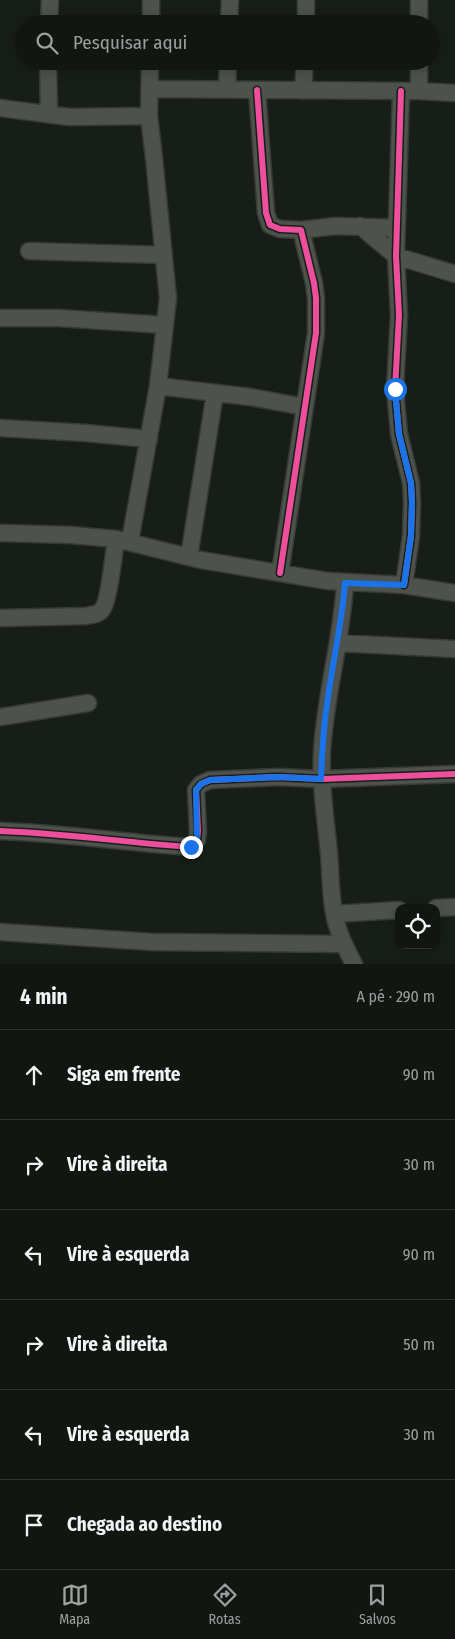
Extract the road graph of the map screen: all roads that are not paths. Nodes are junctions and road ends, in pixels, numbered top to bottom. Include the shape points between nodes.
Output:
1 (50, 0) edge
2 (151, 0) edge
3 (230, 0) edge
4 (306, 0) edge
5 (419, 0) edge
6 (49, 15) edge
7 (151, 15) edge
8 (229, 15) edge
9 (306, 15) edge
10 (419, 15) edge
11 (48, 70) edge
12 (150, 70) edge
13 (228, 70) edge
14 (304, 70) edge
15 (419, 70) edge
16 (150, 89) junction
17 (227, 89) junction
18 (257, 90) junction
19 (303, 91) junction
20 (400, 91) junction
21 (419, 91) junction
22 (455, 93) edge
23 (0, 108) edge
24 (49, 114) junction
25 (149, 116) junction
26 (360, 226) junction
27 (396, 228) junction
28 (301, 230) junction
29 (29, 252) dead end
30 (163, 255) junction
31 (396, 256) junction
32 (455, 274) edge
33 (0, 318) edge
34 (165, 325) junction
35 (158, 386) junction
36 (215, 393) junction
37 (305, 406) junction
38 (0, 428) edge
39 (149, 439) junction
40 (0, 533) edge
41 (123, 540) junction
42 (189, 557) junction
43 (280, 573) junction
44 (345, 583) junction
45 (404, 585) junction
46 (455, 593) edge
47 (0, 618) edge
48 (338, 643) junction
49 (455, 649) edge
50 (88, 703) dead end
51 (0, 717) edge
52 (455, 774) edge
53 (321, 779) junction
54 (0, 830) edge
55 (455, 907) edge
56 (440, 908) edge
57 (395, 910) edge
58 (334, 914) junction
59 (0, 932) edge
60 (343, 944) junction
61 (354, 964) edge

1 - 6 street
2 - 7 street
3 - 8 street
4 - 9 street
5 - 10 street
11 - 24 street
12 - 16 street
13 - 17 street
14 - 19 street
15 - 21 street
16 - 17 street
16 - 25 street
17 - 18 street
18 - 19 street
18 - 28 street via 266,213 270,225
19 - 20 street
20 - 21 street
20 - 27 street
21 - 22 street
23 - 24 street
24 - 25 street
25 - 30 street
26 - 27 street
26 - 28 street
26 - 31 street
27 - 31 street
28 - 37 street via 316,298 316,333
29 - 30 street
30 - 34 street via 168,298
31 - 32 street
31 - 45 street via 399,315 395,389 399,434 411,483 412,502
33 - 34 street
34 - 35 street
35 - 36 street
35 - 39 street
36 - 37 street
36 - 42 street
37 - 43 street
38 - 39 street
39 - 41 street
40 - 41 street via 62,534
41 - 42 street
41 - 47 street via 107,600 96,615
42 - 43 street
43 - 44 street
44 - 45 street
44 - 48 street
45 - 46 street
48 - 49 street
48 - 53 street via 327,704
50 - 51 street
52 - 53 street
53 - 54 street via 278,777 210,780 201,784 196,790 197,840 191,847
53 - 58 street
55 - 56 street
57 - 58 street
58 - 60 street
59 - 60 street via 153,942
60 - 61 street

